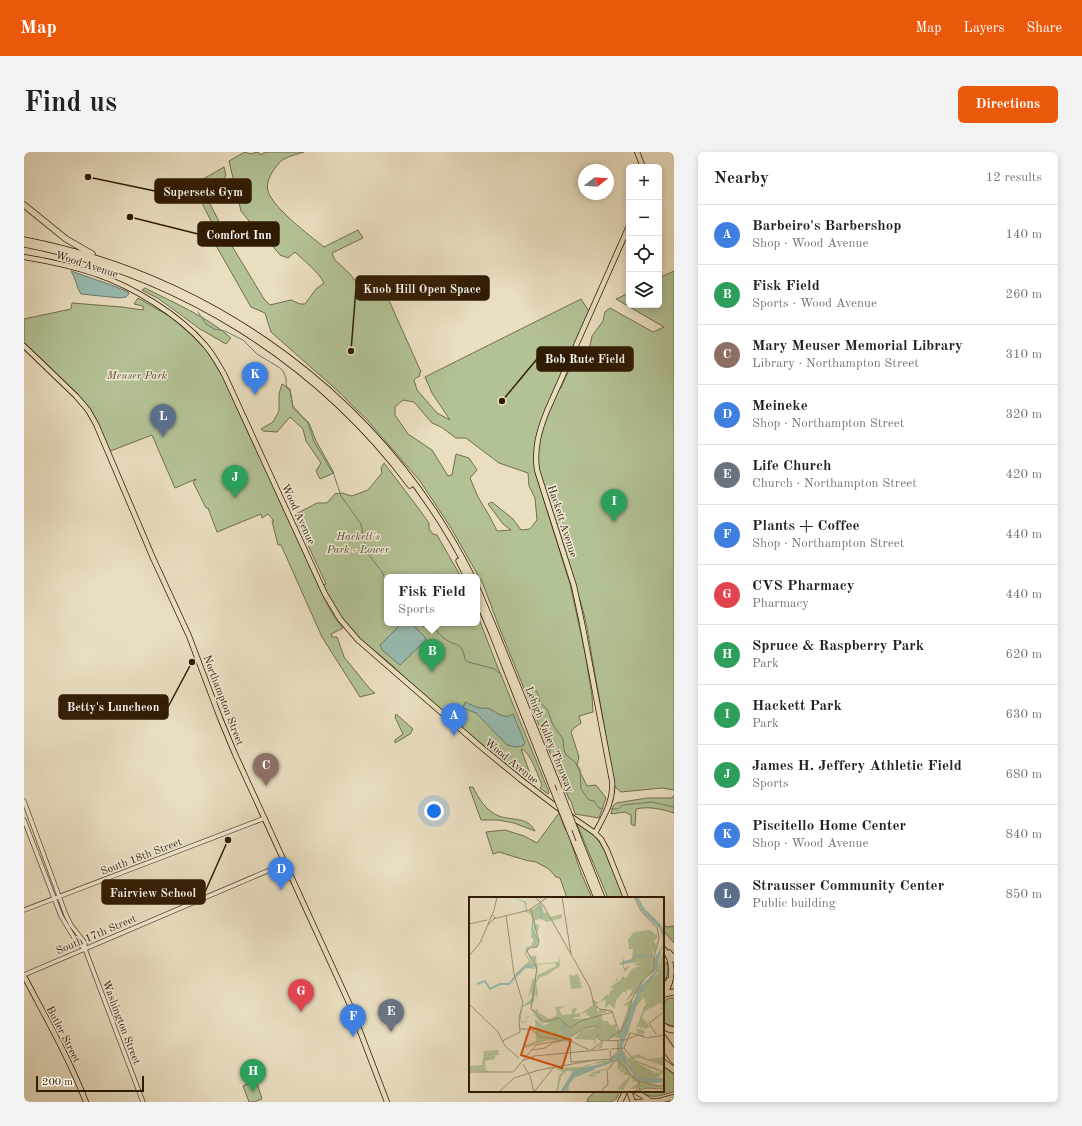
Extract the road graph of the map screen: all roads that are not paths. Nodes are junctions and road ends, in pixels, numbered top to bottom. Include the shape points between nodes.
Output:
1 (637, 152) edge
2 (642, 164) edge
3 (24, 205) edge
4 (626, 233) edge
5 (24, 240) edge
6 (24, 244) edge
7 (24, 257) edge
8 (103, 260) junction
9 (24, 346) edge
10 (465, 574) edge
11 (470, 574) edge
12 (480, 595) edge
13 (480, 605) edge
14 (24, 801) edge
15 (265, 818) junction
16 (24, 820) edge
17 (595, 833) junction
18 (286, 863) junction
19 (60, 897) junction
20 (597, 897) edge
21 (602, 897) edge
22 (626, 897) edge
23 (54, 899) junction
24 (24, 910) edge
25 (85, 949) junction
26 (665, 950) edge
27 (674, 959) edge
28 (24, 976) edge
29 (664, 993) edge
30 (674, 994) edge
31 (664, 1027) edge
32 (674, 1030) edge
33 (664, 1038) edge
34 (664, 1047) edge
35 (674, 1053) edge
36 (674, 1061) edge
37 (664, 1063) edge
38 (674, 1070) edge
39 (625, 1092) edge
40 (629, 1092) edge
41 (635, 1092) edge
42 (636, 1092) edge
43 (674, 1097) edge
44 (652, 1101) edge
45 (86, 1102) edge
46 (143, 1102) edge
47 (387, 1102) edge
48 (620, 1102) edge
49 (633, 1102) edge
50 (637, 1102) edge

1 - 2 main road
3 - 8 highway via 66,238
4 - 17 main road, Hackett Avenue via 547,411 538,438 536,454 537,470 574,586 612,781 610,801
5 - 8 highway via 64,248
6 - 10 highway via 102,264 170,290 261,342 338,404 366,432 417,494
7 - 17 main road, Wood Avenue via 85,271 122,285 163,309 200,339 224,374 325,594 346,627 495,759 557,808
8 - 11 highway via 159,281 215,309 279,350 327,389 369,430 407,475 440,522
9 - 15 main road, Northampton Street via 76,396 96,424 188,634 235,754
12 - 21 highway, Lehigh Valley Thruway, bridge
13 - 20 highway, Lehigh Valley Thruway, bridge
14 - 19 street, Washington Street
15 - 18 main road, Northampton Street
15 - 19 street, South 18th Street
16 - 23 street
17 - 22 main road, Wood Avenue via 604,845
18 - 25 street, South 17th Street
18 - 47 main road, Northampton Street via 352,1010
19 - 23 street, South 18th Street
19 - 25 street, Washington Street via 71,925 85,943
23 - 24 street, South 18th Street
23 - 25 street via 68,930
25 - 28 street, South 17th Street
25 - 46 street, Washington Street
26 - 27 highway
26 - 29 main road via 673,961 674,973
28 - 45 main road, Butler Street via 61,1046
29 - 30 highway
31 - 32 highway
33 - 35 highway
34 - 36 highway
37 - 38 highway
39 - 48 main road
40 - 49 main road
41 - 50 main road
42 - 44 main road
43 - 44 main road
44 - 50 main road

